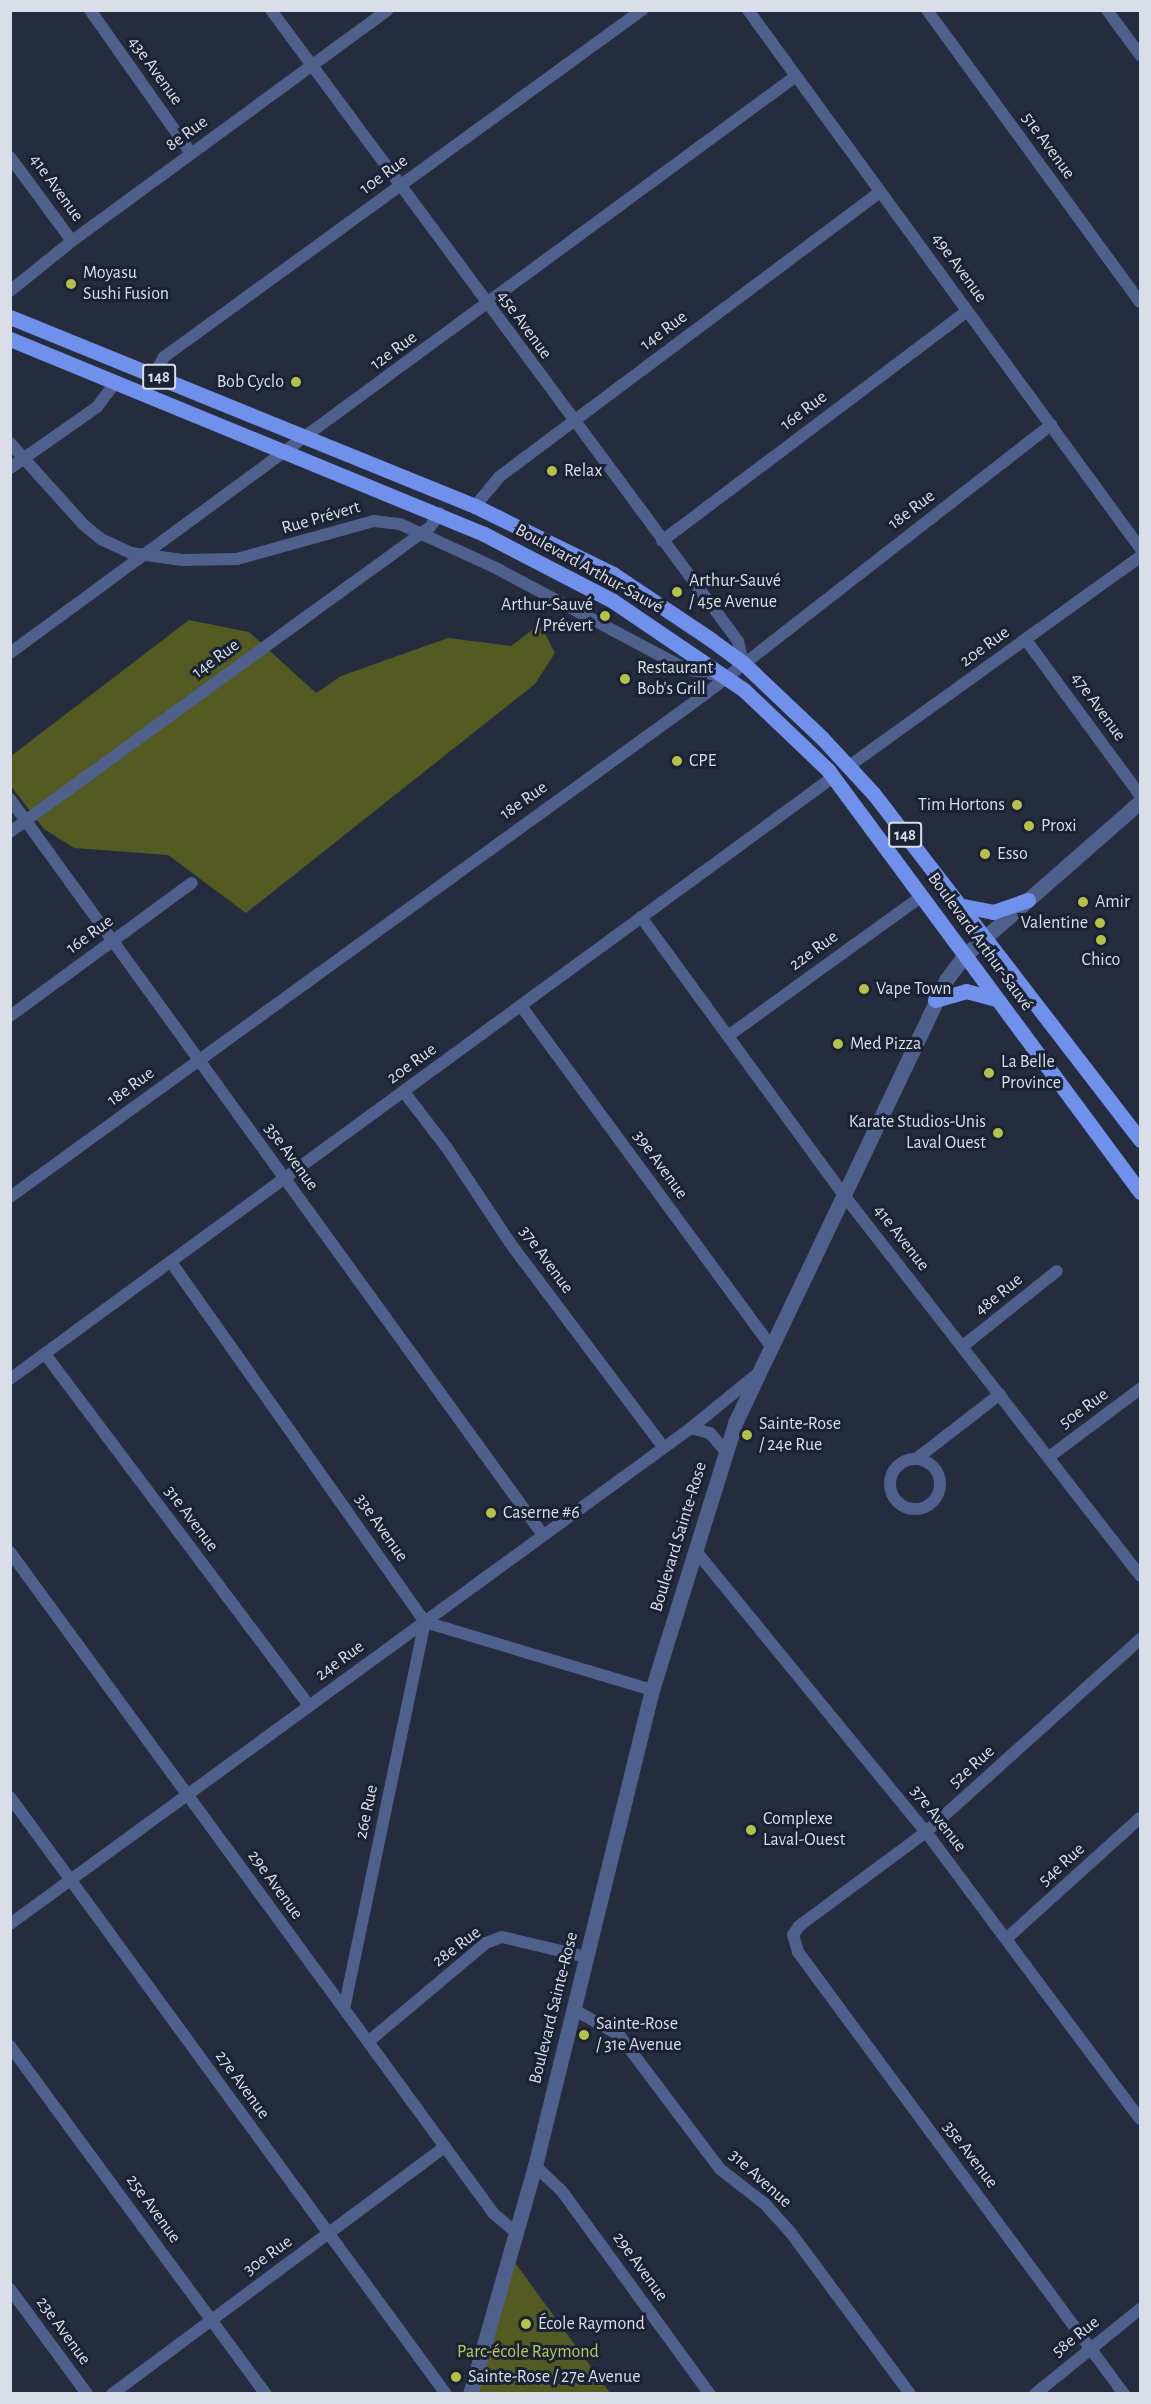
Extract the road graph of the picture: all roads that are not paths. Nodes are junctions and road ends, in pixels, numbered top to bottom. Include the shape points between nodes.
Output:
1 (90, 10) edge
2 (271, 10) edge
3 (388, 10) edge
4 (642, 10) edge
5 (748, 10) edge
6 (927, 10) edge
7 (1107, 10) edge
8 (1140, 55) edge
9 (312, 65) junction
10 (796, 76) junction
11 (191, 153) junction
12 (10, 157) edge
13 (398, 187) junction
14 (880, 192) junction
15 (72, 241) junction
16 (10, 291) edge
17 (1140, 302) edge
18 (487, 305) junction
19 (967, 311) junction
20 (10, 318) edge
21 (10, 339) edge
22 (154, 375) junction
23 (116, 382) junction
24 (573, 422) junction
25 (1051, 425) junction
26 (308, 436) junction
27 (10, 443) edge
28 (287, 452) junction
29 (24, 459) junction
30 (10, 468) edge
31 (475, 506) junction
32 (440, 513) junction
33 (422, 532) junction
34 (662, 541) junction
35 (1140, 548) edge
36 (142, 556) junction
37 (1140, 556) edge
38 (1026, 640) junction
39 (10, 653) edge
40 (742, 663) junction
41 (725, 677) junction
42 (849, 766) junction
43 (833, 777) junction
44 (1140, 795) edge
45 (10, 799) edge
46 (1140, 802) edge
47 (26, 821) junction
48 (10, 832) edge
49 (192, 883) dead end
50 (922, 896) junction
51 (1028, 900) junction
52 (958, 905) junction
53 (641, 917) junction
54 (113, 940) junction
55 (984, 940) junction
56 (965, 955) junction
57 (996, 999) junction
58 (935, 1000) junction
59 (520, 1006) junction
60 (10, 1016) edge
61 (728, 1036) junction
62 (199, 1059) junction
63 (404, 1092) junction
64 (1140, 1140) edge
65 (285, 1179) junction
66 (1140, 1192) edge
67 (843, 1194) junction
68 (10, 1197) edge
69 (171, 1262) junction
70 (1057, 1271) dead end
71 (771, 1346) junction
72 (963, 1346) junction
73 (45, 1354) junction
74 (758, 1373) junction
75 (10, 1379) edge
76 (1140, 1389) edge
77 (999, 1394) junction
78 (691, 1428) junction
79 (663, 1447) junction
80 (725, 1452) junction
81 (1048, 1457) junction
82 (916, 1459) junction
83 (543, 1535) junction
84 (695, 1550) junction
85 (10, 1552) edge
86 (1140, 1576) edge
87 (425, 1622) junction
88 (1140, 1639) edge
89 (652, 1690) junction
90 (309, 1706) junction
91 (187, 1795) junction
92 (10, 1797) edge
93 (1140, 1818) edge
94 (927, 1832) junction
95 (71, 1880) junction
96 (10, 1924) edge
97 (793, 1935) joint
98 (1007, 1938) junction
99 (586, 1957) junction
100 (344, 2009) junction
101 (573, 2009) junction
102 (368, 2042) junction
103 (10, 2046) edge
104 (1140, 2119) edge
105 (445, 2147) junction
106 (535, 2166) junction
107 (328, 2233) junction
108 (517, 2233) junction
109 (10, 2289) edge
110 (1140, 2309) edge
111 (212, 2319) junction
112 (1091, 2349) junction
113 (87, 2394) edge
114 (112, 2394) edge
115 (266, 2394) edge
116 (446, 2394) edge
117 (470, 2394) edge
118 (710, 2394) edge
119 (910, 2394) edge
120 (1035, 2394) edge
121 (1124, 2394) edge

1 - 11 street, 43e Avenue
2 - 9 street, 45e Avenue
3 - 9 street, 8e Rue
4 - 13 street, 10e Rue
5 - 10 street, 49e Avenue
6 - 17 street, 51e Avenue
7 - 8 street
9 - 11 street, 8e Rue
9 - 13 street, 45e Avenue
10 - 14 street, 49e Avenue
10 - 18 street, 12e Rue
11 - 15 street, 8e Rue
12 - 15 street, 41e Avenue
13 - 18 street, 45e Avenue
13 - 22 street, 10e Rue via 164,357
14 - 19 street, 49e Avenue
14 - 24 street, 14e Rue
15 - 16 street, 8e Rue
18 - 24 street, 45e Avenue
18 - 26 street, 12e Rue
19 - 25 street, 49e Avenue
19 - 34 street, 16e Rue
20 - 22 main road, Boulevard Arthur-Sauvé / 148
21 - 23 main road, Boulevard Arthur-Sauvé / 148
22 - 26 main road, Boulevard Arthur-Sauvé / 148
23 - 28 main road, Boulevard Arthur-Sauvé / 148
23 - 29 street via 97,407
24 - 31 street, 14e Rue via 499,477
24 - 34 street, 45e Avenue
25 - 35 street, 49e Avenue
25 - 40 street, 18e Rue
26 - 28 street, 12e Rue
26 - 31 main road, Boulevard Arthur-Sauvé / 148
27 - 29 street, Rue Prévert
28 - 32 main road, Boulevard Arthur-Sauvé / 148
28 - 36 street, 12e Rue
29 - 30 street
29 - 36 street, Rue Prévert via 92,532
31 - 40 main road, Boulevard Arthur-Sauvé / 148 via 620,579
32 - 33 street, 14e Rue
32 - 41 main road, Boulevard Arthur-Sauvé / 148 via 613,601
33 - 36 street, Rue Prévert via 374,521 237,559 199,561
33 - 41 street, Rue Prévert via 686,669
33 - 47 street, 14e Rue
34 - 40 street, 45e Avenue via 738,641
36 - 39 street, 12e Rue
37 - 38 street, 20e Rue
38 - 42 street, 20e Rue
38 - 44 street, 47e Avenue
40 - 41 street, 18e Rue
40 - 42 main road, Boulevard Arthur-Sauvé / 148
41 - 43 main road, Boulevard Arthur-Sauvé / 148 via 788,730
41 - 62 street, 18e Rue
42 - 52 main road, Boulevard Arthur-Sauvé / 148
43 - 50 main road, Boulevard Arthur-Sauvé / 148
43 - 53 street, 20e Rue
45 - 47 street, 35e Avenue
46 - 51 street, Boulevard Sainte-Rose
47 - 48 street, 14e Rue
47 - 54 street, 35e Avenue
49 - 54 street, 16e Rue
50 - 56 main road, Boulevard Arthur-Sauvé / 148
50 - 61 street, 22e Rue
51 - 52 main road via 993,912
51 - 55 street, Boulevard Sainte-Rose
52 - 55 main road, Boulevard Arthur-Sauvé / 148
53 - 59 street, 20e Rue
53 - 61 street, 41e Avenue
54 - 60 street, 16e Rue
54 - 62 street, 35e Avenue
55 - 56 street, Boulevard Sainte-Rose
55 - 64 main road, Boulevard Arthur-Sauvé / 148
56 - 57 main road, Boulevard Arthur-Sauvé / 148
56 - 58 street, Boulevard Sainte-Rose
57 - 58 main road via 966,991
57 - 66 main road, Boulevard Arthur-Sauvé / 148
58 - 67 street, Boulevard Sainte-Rose
59 - 63 street, 20e Rue
59 - 71 street, 39e Avenue
61 - 67 street, 41e Avenue
62 - 65 street, 35e Avenue
62 - 68 street, 18e Rue
63 - 65 street, 20e Rue
63 - 79 street, 37e Avenue via 447,1148 510,1243
65 - 69 street, 20e Rue
65 - 83 street, 35e Avenue
67 - 71 street, Boulevard Sainte-Rose
67 - 72 street, 41e Avenue
69 - 73 street, 20e Rue
69 - 87 street, 33e Avenue
70 - 72 street, 48e Rue
71 - 74 street, Boulevard Sainte-Rose
72 - 77 street, 41e Avenue
73 - 75 street, 20e Rue
73 - 90 street, 31e Avenue
74 - 78 street, 24e Rue
74 - 80 street, Boulevard Sainte-Rose
76 - 81 street, 50e Rue
77 - 81 street, 41e Avenue
77 - 82 street
78 - 79 street, 24e Rue
78 - 80 street via 710,1433
79 - 83 street, 24e Rue
80 - 84 street, Boulevard Sainte-Rose
81 - 86 street, 41e Avenue
82 - 82 street via 900,1464 890,1486 898,1501 912,1508 934,1500 940,1486 931,1464
83 - 87 street, 24e Rue
84 - 89 street, Boulevard Sainte-Rose
84 - 94 street, 37e Avenue
85 - 91 street, 29e Avenue
87 - 89 street
87 - 90 street, 24e Rue
87 - 100 street, 26e Rue
88 - 94 street, 52e Rue
89 - 99 street, Boulevard Sainte-Rose
90 - 91 street, 24e Rue
91 - 95 street, 24e Rue
91 - 100 street, 29e Avenue
92 - 95 street, 27e Avenue
93 - 98 street, 54e Rue
94 - 97 street, 52e Rue via 841,1893
94 - 98 street, 37e Avenue
95 - 96 street, 24e Rue
95 - 107 street, 27e Avenue
97 - 112 street, 35e Avenue via 798,1952
98 - 104 street, 37e Avenue
99 - 101 street, Boulevard Sainte-Rose
99 - 102 street, 28e Rue via 502,1937 486,1943
100 - 102 street, 29e Avenue
101 - 106 street, Boulevard Sainte-Rose
101 - 119 street, 31e Avenue via 619,2035 720,2169 765,2204 791,2233
102 - 105 street, 29e Avenue
103 - 111 street, 25e Avenue
105 - 107 street, 30e Rue
105 - 108 street, 29e Avenue via 494,2214
106 - 108 street, Boulevard Sainte-Rose
106 - 118 street, 29e Avenue via 561,2190
107 - 111 street, 30e Rue
107 - 116 street, 27e Avenue
108 - 117 street, Boulevard Sainte-Rose
109 - 113 street, 23e Avenue
110 - 112 street, 58e Rue
111 - 114 street, 30e Rue
111 - 115 street, 25e Avenue
112 - 120 street, 58e Rue
112 - 121 street, 35e Avenue

